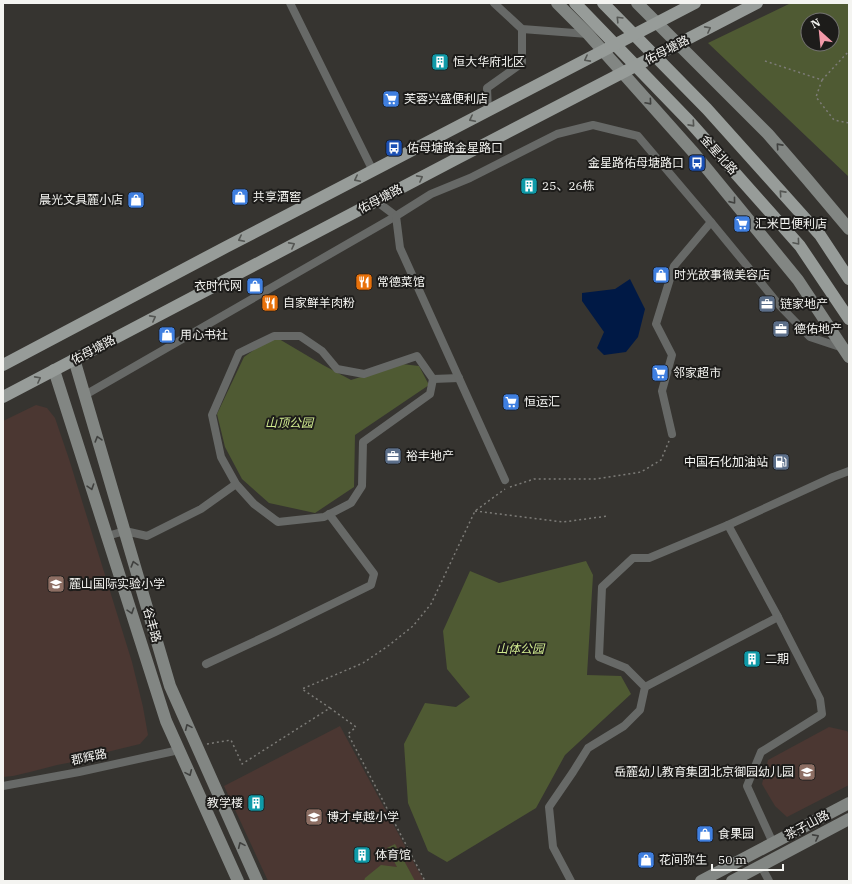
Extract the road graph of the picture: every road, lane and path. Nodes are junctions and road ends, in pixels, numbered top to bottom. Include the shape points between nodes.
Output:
1 (290, 3) edge
2 (494, 3) edge
3 (557, 3) edge
4 (575, 3) edge
5 (603, 3) edge
6 (637, 3) edge
7 (695, 3) edge
8 (757, 3) edge
9 (657, 23) junction
10 (522, 28) junction
11 (588, 34) junction
12 (634, 35) junction
13 (678, 44) junction
14 (615, 45) junction
15 (604, 51) junction
16 (849, 51) edge
17 (655, 56) junction
18 (765, 61) dead end
19 (636, 66) junction
20 (623, 72) junction
21 (822, 80) junction
22 (488, 111) junction
23 (849, 123) edge
24 (373, 171) junction
25 (376, 201) junction
26 (396, 216) junction
27 (711, 222) junction
28 (849, 229) edge
29 (849, 279) edge
30 (849, 318) edge
31 (846, 352) edge
32 (74, 359) junction
33 (3, 365) edge
34 (54, 370) junction
35 (459, 378) junction
36 (433, 379) junction
37 (85, 395) junction
38 (3, 397) edge
39 (672, 434) joint
40 (849, 471) edge
41 (505, 480) joint
42 (236, 484) junction
43 (505, 489) junction
44 (475, 511) junction
45 (329, 514) junction
46 (608, 516) dead end
47 (728, 525) junction
48 (125, 531) junction
49 (107, 536) junction
50 (778, 617) junction
51 (206, 664) dead end
52 (645, 687) junction
53 (330, 708) junction
54 (197, 746) junction
55 (179, 750) junction
56 (3, 786) edge
57 (849, 803) edge
58 (849, 819) edge
59 (773, 843) junction
60 (761, 866) junction
61 (238, 881) edge
62 (257, 881) edge
63 (425, 881) edge
64 (571, 881) edge
65 (701, 881) edge
66 (732, 881) edge
67 (769, 881) edge

1 - 24 street
2 - 10 street
3 - 11 street
4 - 14 main road, 金星北路
12 -> 5 main road, 金星北路
6 - 9 street
7 - 9 main road
13 -> 8 main road, 佑母塘路
9 - 12 main road
9 - 13 street
10 - 11 street
10 - 22 street via 522,63 487,88
11 - 15 street
12 - 14 main road
12 - 17 main road, 金星北路
13 - 17 main road, 佑母塘路
28 -> 13 street via 768,134
14 - 15 main road
14 - 19 main road, 金星北路
15 - 20 street
15 -> 22 main road
16 - 21 path
17 - 19 main road, 佑母塘路
29 -> 17 main road, 金星北路 via 820,235 707,109
18 - 21 path
19 - 20 main road, 佑母塘路
19 -> 30 main road, 金星北路 via 689,121 800,246
25 -> 20 main road, 佑母塘路
20 -> 31 street via 694,153 798,280
21 - 23 path via 816,97 834,120
22 -> 24 main road
24 -> 33 main road
25 - 26 street
32 -> 25 main road, 佑母塘路
26 - 27 street via 431,194 470,178 557,134 593,124 638,136
26 - 35 street via 400,248
26 - 37 street
27 - 31 street via 780,306 810,337
27 - 39 street via 674,266 656,324 672,356 662,391
32 - 34 main road, 佑母塘路
32 - 37 street, 谷丰路
38 -> 34 main road, 佑母塘路
34 -> 49 street, 谷丰路
35 - 36 street
35 - 41 street
36 - 42 street via 417,356 364,374 337,369 322,351 300,336 274,336 239,353 212,415 221,457
36 - 45 street via 430,394 363,442 362,486 351,503
48 -> 37 street, 谷丰路
39 - 43 path via 661,460 641,472 596,479 534,479
40 - 47 street
41 - 43 path
42 - 45 street via 254,504 278,522 324,517
42 - 48 street via 201,509 147,536
43 - 44 path
44 - 46 path via 563,522
44 - 53 path via 431,604 413,626 364,663 302,689
45 - 51 street via 374,574 371,585
47 - 50 street
47 - 52 street via 649,558 633,558 602,588 599,656 626,668
48 - 49 street
54 -> 48 street, 谷丰路 via 170,686
49 -> 55 street, 谷丰路 via 166,721
50 - 52 street
50 - 59 street via 820,699 822,714 761,752 747,786
52 - 64 street via 640,710 624,726 588,748 549,807 553,847
53 - 54 path via 242,764 231,740
53 - 63 path via 356,727 348,734
62 -> 54 street, 谷丰路
55 - 56 street, 郡辉路
55 -> 61 street, 谷丰路
57 - 59 street, 茶子山路
60 -> 58 street, 茶子山路
59 - 65 street, 茶子山路
60 - 66 street, 茶子山路
60 - 67 street

